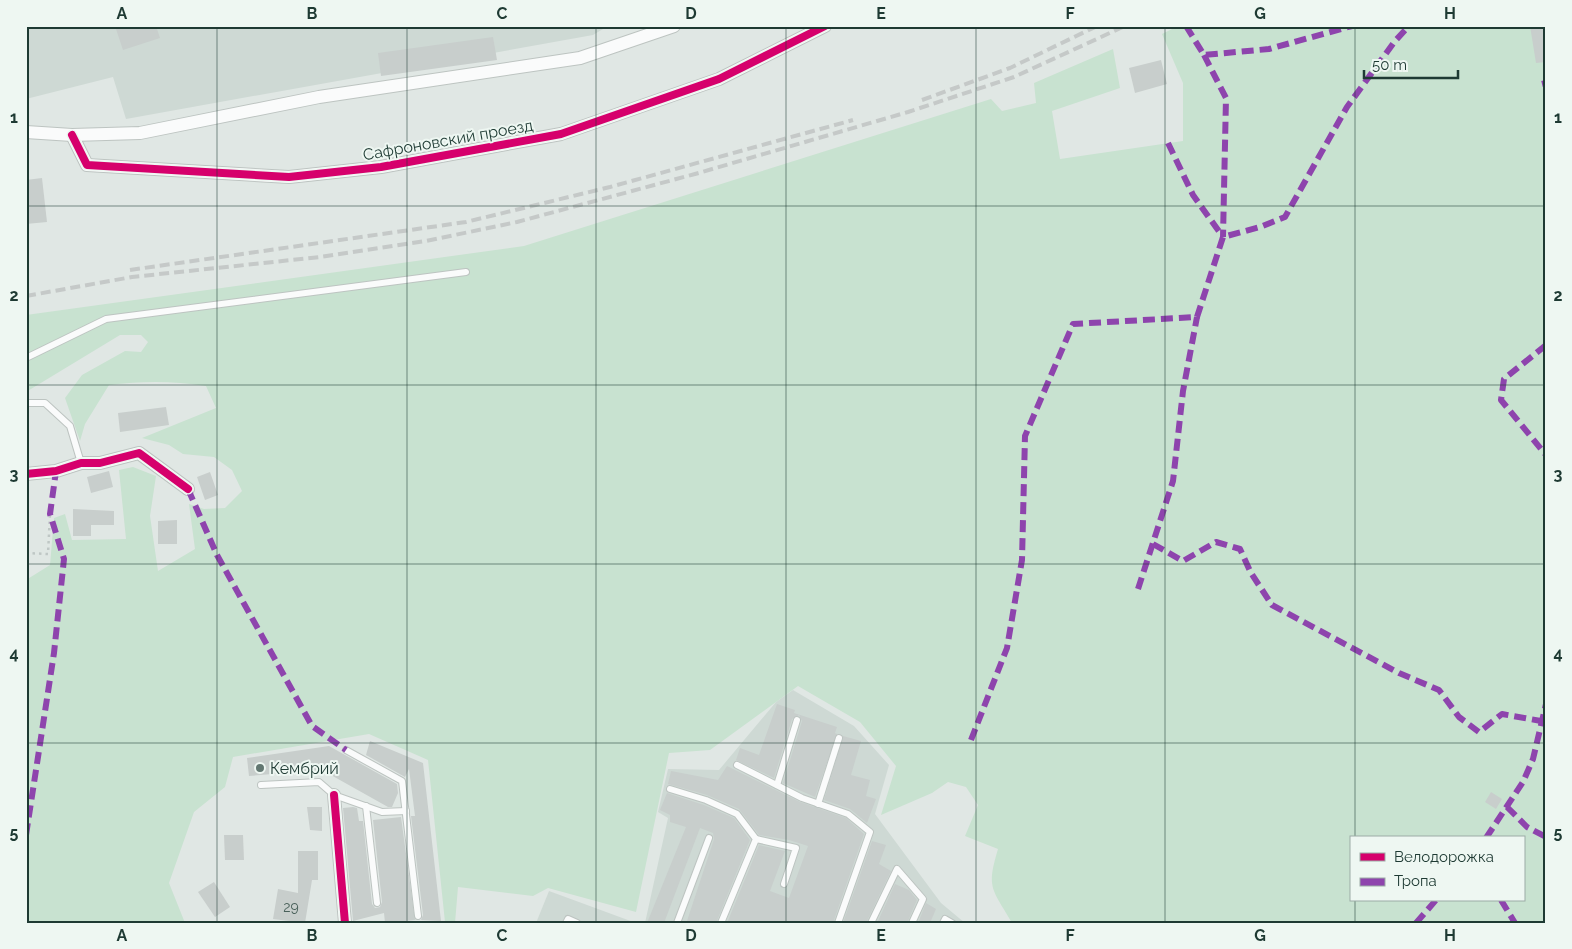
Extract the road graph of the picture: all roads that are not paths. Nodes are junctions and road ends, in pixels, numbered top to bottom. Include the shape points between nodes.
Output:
1 (674, 26) edge
2 (826, 26) edge
3 (26, 132) edge
4 (72, 135) junction
5 (466, 272) dead end
6 (26, 358) edge
7 (26, 403) edge
8 (81, 463) junction
9 (26, 474) edge
10 (188, 489) dead end
11 (797, 720) dead end
12 (839, 738) dead end
13 (346, 750) dead end
14 (737, 765) dead end
15 (261, 785) dead end
16 (777, 785) junction
17 (670, 789) dead end
18 (334, 795) junction
19 (818, 804) junction
20 (366, 806) junction
21 (406, 811) junction
22 (708, 838) dead end
23 (756, 838) junction
24 (784, 884) dead end
25 (377, 903) dead end
26 (418, 916) dead end
27 (345, 923) edge
28 (566, 923) edge
29 (577, 923) edge
30 (676, 923) edge
31 (721, 923) edge
32 (838, 923) edge
33 (872, 923) edge
34 (912, 923) edge
35 (943, 923) edge
36 (952, 923) edge

1 - 4 street via 580,58 319,97 140,133
2 - 4 street, Сафроновский проезд via 719,79 561,134 381,167 289,177 87,165
3 - 4 street
5 - 6 lane via 106,319
7 - 8 lane via 45,403 70,426
8 - 9 street via 56,471
8 - 10 street via 100,463 139,453
11 - 16 lane
12 - 19 lane
13 - 21 lane via 402,782
14 - 16 lane
15 - 18 lane via 319,782
16 - 19 lane
17 - 23 lane via 737,814
18 - 20 lane
18 - 27 street
19 - 32 lane via 848,814 870,832
20 - 21 lane via 382,812
20 - 25 lane
21 - 26 lane
22 - 30 lane
23 - 24 lane via 796,848
23 - 31 lane
28 - 29 lane via 568,919
33 - 34 lane via 897,869 923,899
35 - 36 lane via 945,920

